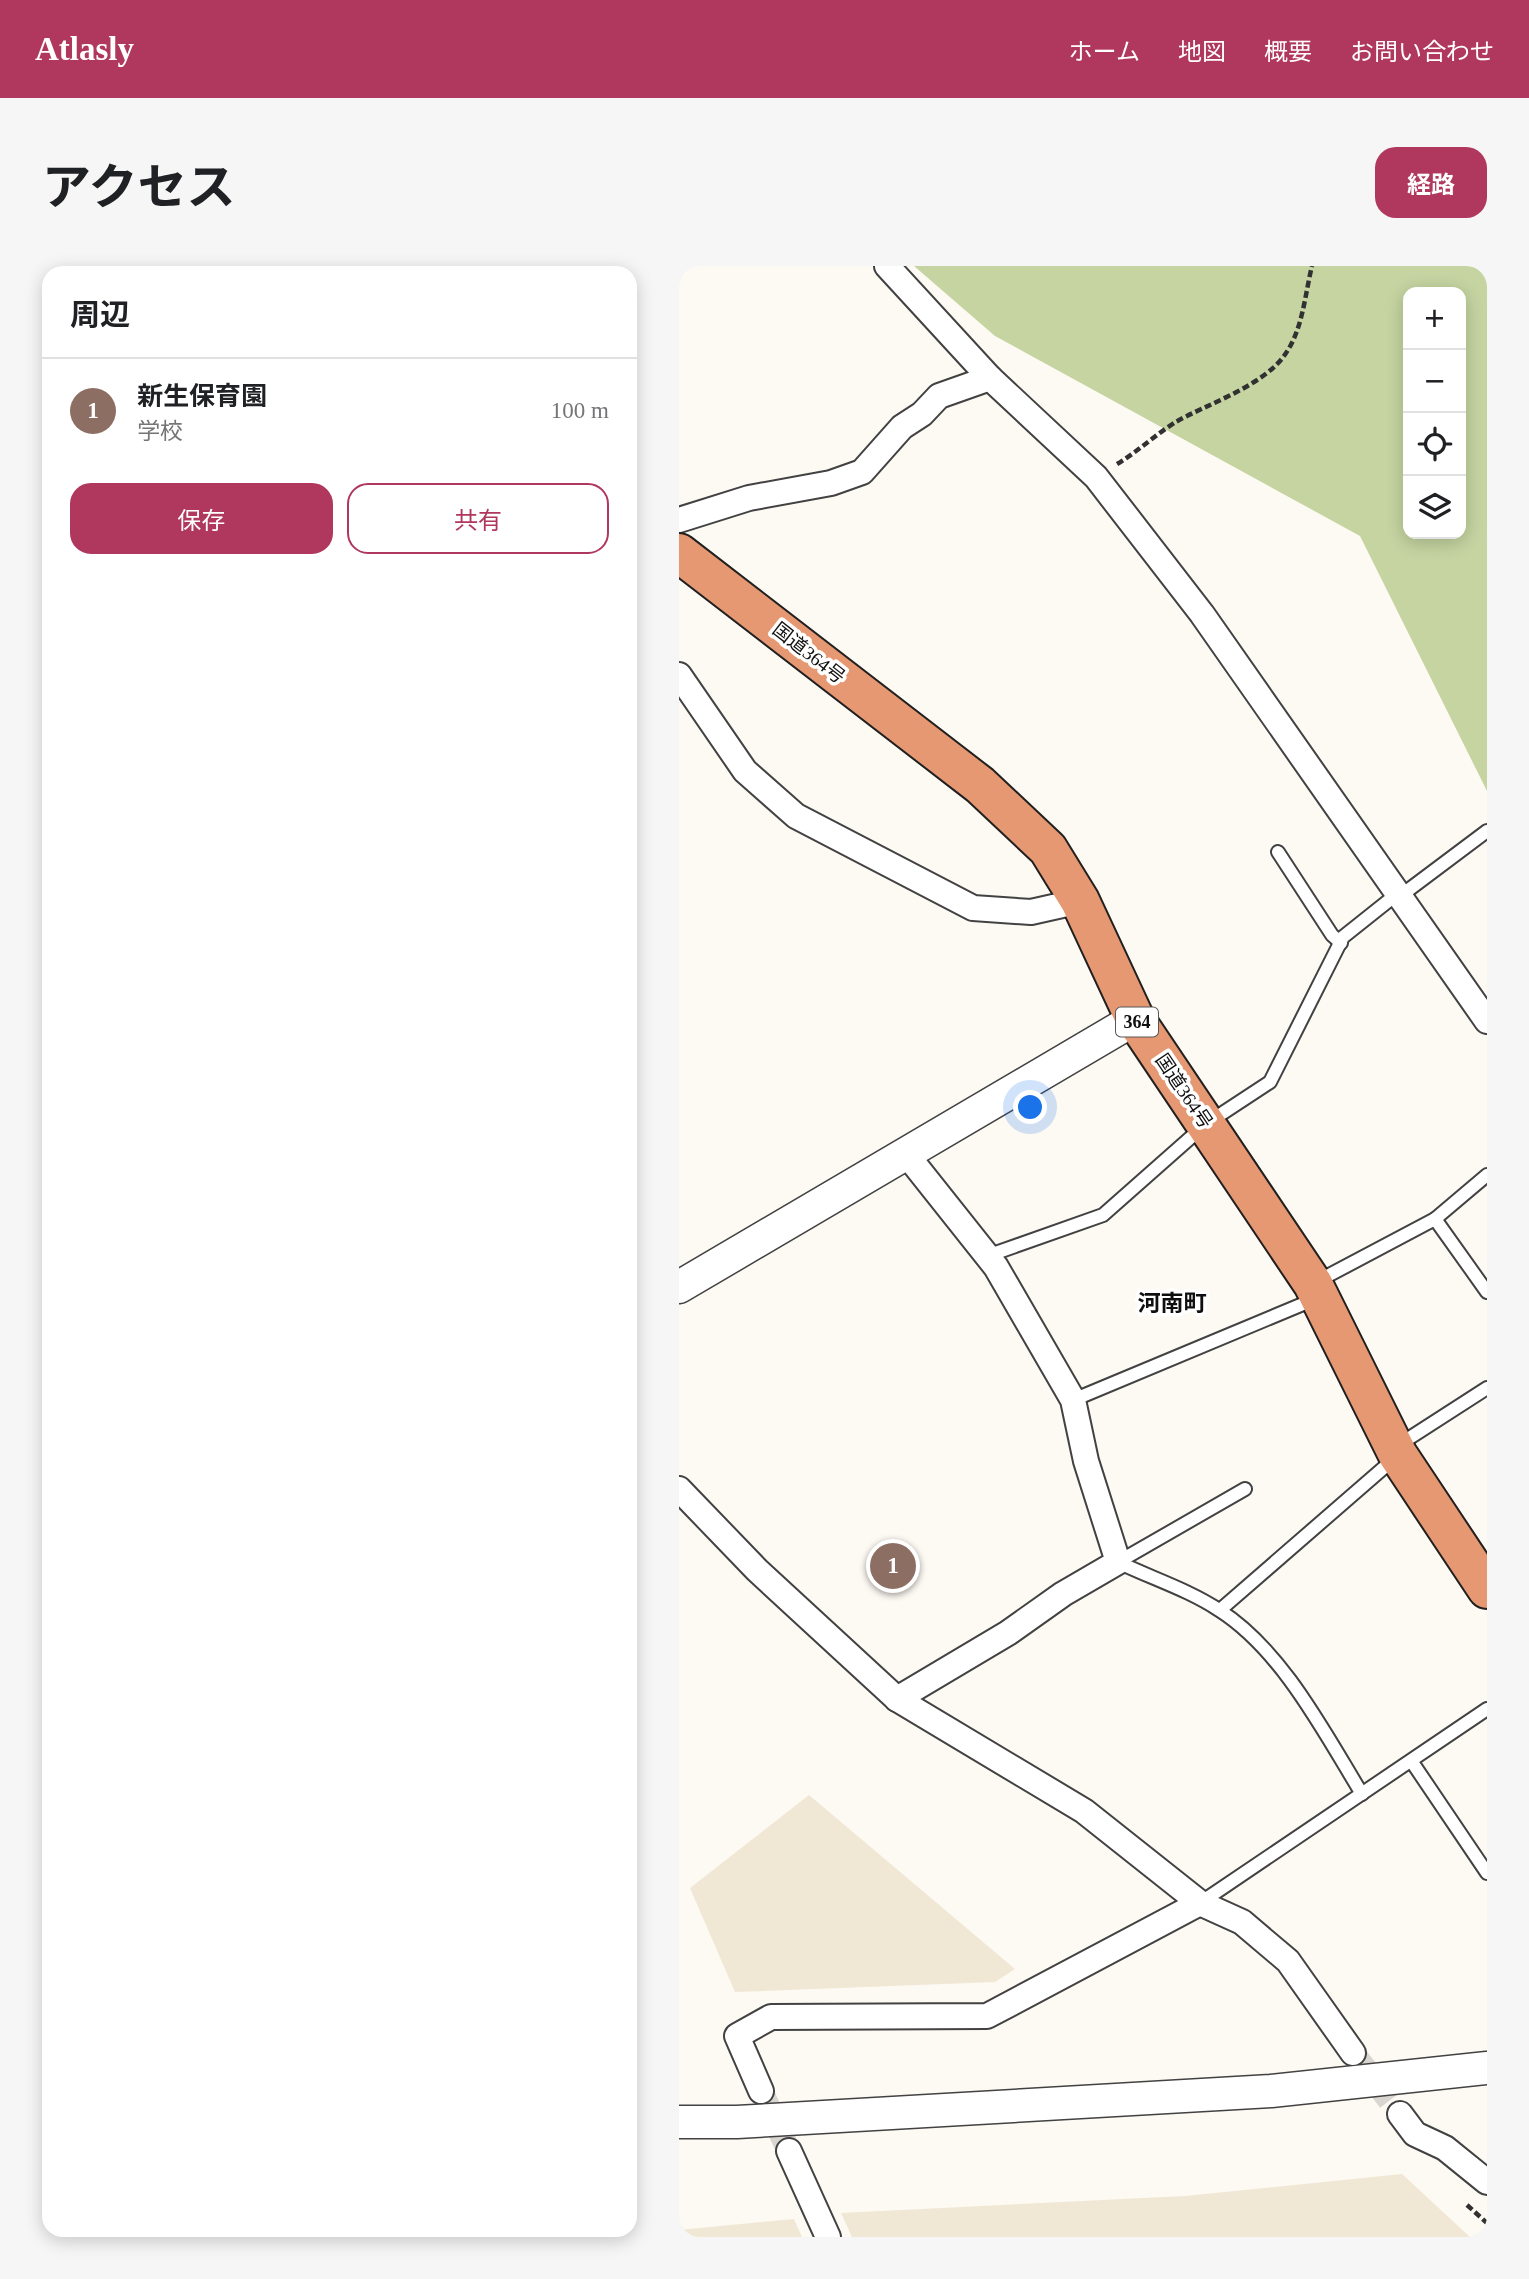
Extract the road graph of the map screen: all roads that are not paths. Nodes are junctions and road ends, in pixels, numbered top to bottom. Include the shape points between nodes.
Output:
1 (887, 266) edge
2 (989, 378) junction
3 (679, 520) edge
4 (679, 553) edge
5 (679, 675) edge
6 (1487, 831) edge
7 (1278, 852) dead end
8 (1398, 896) junction
9 (1080, 901) junction
10 (1341, 943) junction
11 (1135, 1019) junction
12 (1487, 1021) edge
13 (1206, 1124) junction
14 (907, 1155) junction
15 (1487, 1175) edge
16 (1435, 1220) junction
17 (988, 1256) junction
18 (679, 1287) edge
19 (1316, 1290) junction
20 (1487, 1292) edge
21 (1487, 1388) edge
22 (1073, 1400) junction
23 (1396, 1452) junction
24 (679, 1489) edge
25 (1245, 1489) dead end
26 (1118, 1562) junction
27 (1483, 1576) edge
28 (1220, 1610) junction
29 (897, 1699) junction
30 (1487, 1709) edge
31 (1412, 1762) junction
32 (1362, 1794) junction
33 (1487, 1873) edge
34 (1200, 1903) junction
35 (1353, 2053) tunnel mouth
36 (1487, 2068) edge
37 (761, 2091) tunnel mouth
38 (1400, 2114) tunnel mouth
39 (679, 2122) edge
40 (789, 2151) tunnel mouth
41 (1487, 2182) edge
42 (828, 2237) edge

1 - 2 street
2 - 3 street via 939,396 902,427 862,472 749,498
2 - 8 street via 1096,477 1202,614
4 - 9 highway, 国道364号 / 364 via 980,785 1048,849
5 - 9 street via 745,771 806,822 973,908 1031,912
6 - 8 lane
7 - 10 lane
8 - 10 lane
8 - 12 street
9 - 11 highway, 国道364号 / 364
10 - 13 lane via 1270,1082
11 - 13 highway, 国道364号 / 364
11 - 14 street
13 - 17 lane via 1103,1215
13 - 19 highway, 国道364号 / 364
14 - 17 street
14 - 18 street
15 - 16 lane
16 - 19 lane
16 - 20 lane
17 - 22 street
19 - 22 lane
19 - 23 highway, 国道364号 / 364
21 - 23 lane
22 - 26 street via 1086,1461
23 - 27 highway, 国道364号 / 364
23 - 28 lane
24 - 29 street via 757,1570
25 - 26 lane
26 - 28 lane
26 - 29 street
28 - 32 lane via 1291,1679
29 - 34 street via 1084,1811
30 - 31 lane
31 - 32 lane
31 - 33 lane
32 - 34 lane
34 - 35 street via 1242,1922 1288,1961
34 - 37 street via 987,2016 771,2017 737,2036
36 - 39 street via 1271,2091
38 - 41 street via 1415,2134 1445,2148
40 - 42 street

